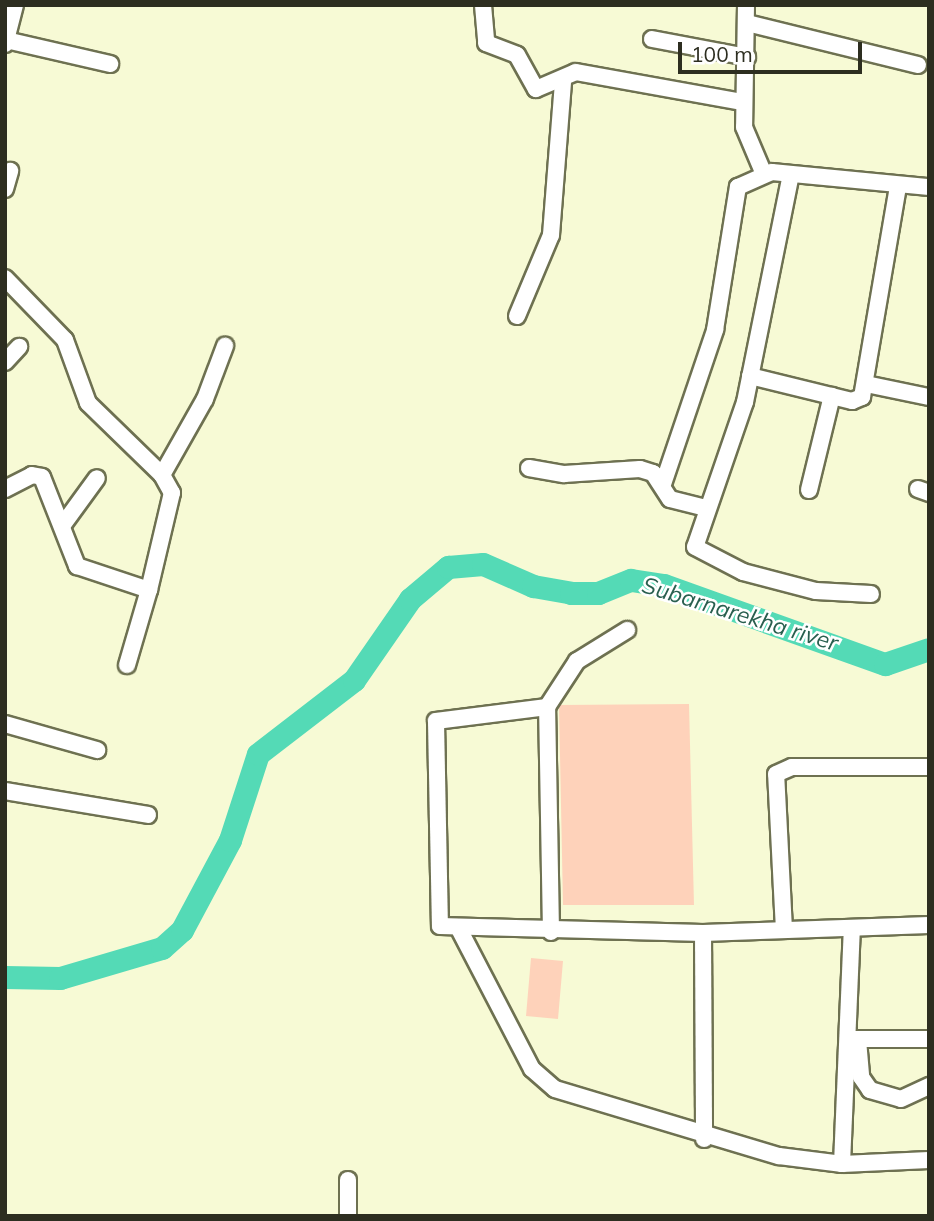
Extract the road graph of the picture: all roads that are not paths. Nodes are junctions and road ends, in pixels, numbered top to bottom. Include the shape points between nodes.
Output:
1 (15, 5) edge
2 (483, 5) edge
3 (746, 5) edge
4 (747, 23) junction
5 (652, 39) dead end
6 (6, 42) edge
7 (747, 57) junction
8 (110, 64) dead end
9 (918, 65) dead end
10 (563, 81) junction
11 (743, 102) junction
12 (10, 171) dead end
13 (760, 173) junction
14 (790, 174) junction
15 (898, 186) junction
16 (929, 187) edge
17 (5, 189) edge
18 (5, 278) edge
19 (517, 316) dead end
20 (225, 346) dead end
21 (19, 347) dead end
22 (5, 362) edge
23 (750, 376) junction
24 (866, 384) junction
25 (832, 396) junction
26 (929, 397) edge
27 (529, 468) dead end
28 (162, 475) junction
29 (97, 478) dead end
30 (663, 484) junction
31 (5, 489) edge
32 (809, 490) dead end
33 (705, 508) junction
34 (62, 526) junction
35 (149, 590) junction
36 (871, 594) dead end
37 (627, 630) dead end
38 (127, 665) dead end
39 (547, 707) junction
40 (5, 724) edge
41 (97, 750) dead end
42 (929, 767) edge
43 (5, 791) edge
44 (148, 816) dead end
45 (929, 925) edge
46 (458, 927) junction
47 (852, 929) junction
48 (784, 930) junction
49 (551, 932) junction
50 (703, 933) junction
51 (853, 1039) junction
52 (929, 1039) edge
53 (929, 1086) edge
54 (704, 1139) junction
55 (929, 1160) edge
56 (842, 1164) junction
57 (348, 1180) dead end
58 (348, 1216) edge

1 - 6 street
2 - 10 street via 486,43 517,55 536,89
3 - 4 street
4 - 7 street
4 - 9 street
5 - 7 street
6 - 8 street
7 - 11 street
10 - 11 street via 580,73
10 - 19 street via 551,235
11 - 13 street via 746,136
12 - 17 street
13 - 14 street
13 - 30 street via 736,191 715,330
14 - 15 street
14 - 23 street
15 - 16 street
15 - 24 street
18 - 28 street via 65,340 88,402
20 - 28 street via 201,408
21 - 22 street
23 - 25 street
23 - 33 street
24 - 25 street via 860,400
24 - 26 street
25 - 32 street
27 - 30 street via 564,474 640,469
28 - 35 street via 172,493
29 - 34 street
30 - 33 street via 670,499
31 - 34 street via 32,475 42,477
33 - 36 street via 694,542 702,556 816,591
34 - 35 street via 77,566
35 - 38 street
37 - 39 street via 577,661
39 - 46 street via 436,721 436,919
39 - 49 street
40 - 41 street
42 - 48 street via 792,767 776,774
43 - 44 street
45 - 47 street
46 - 49 street
46 - 54 street via 519,1047 546,1084
47 - 48 street
47 - 51 street
48 - 50 street
49 - 50 street
50 - 54 street
51 - 52 street
51 - 53 street via 861,1077 870,1090 901,1098
51 - 56 street
54 - 56 street
55 - 56 street
57 - 58 street

